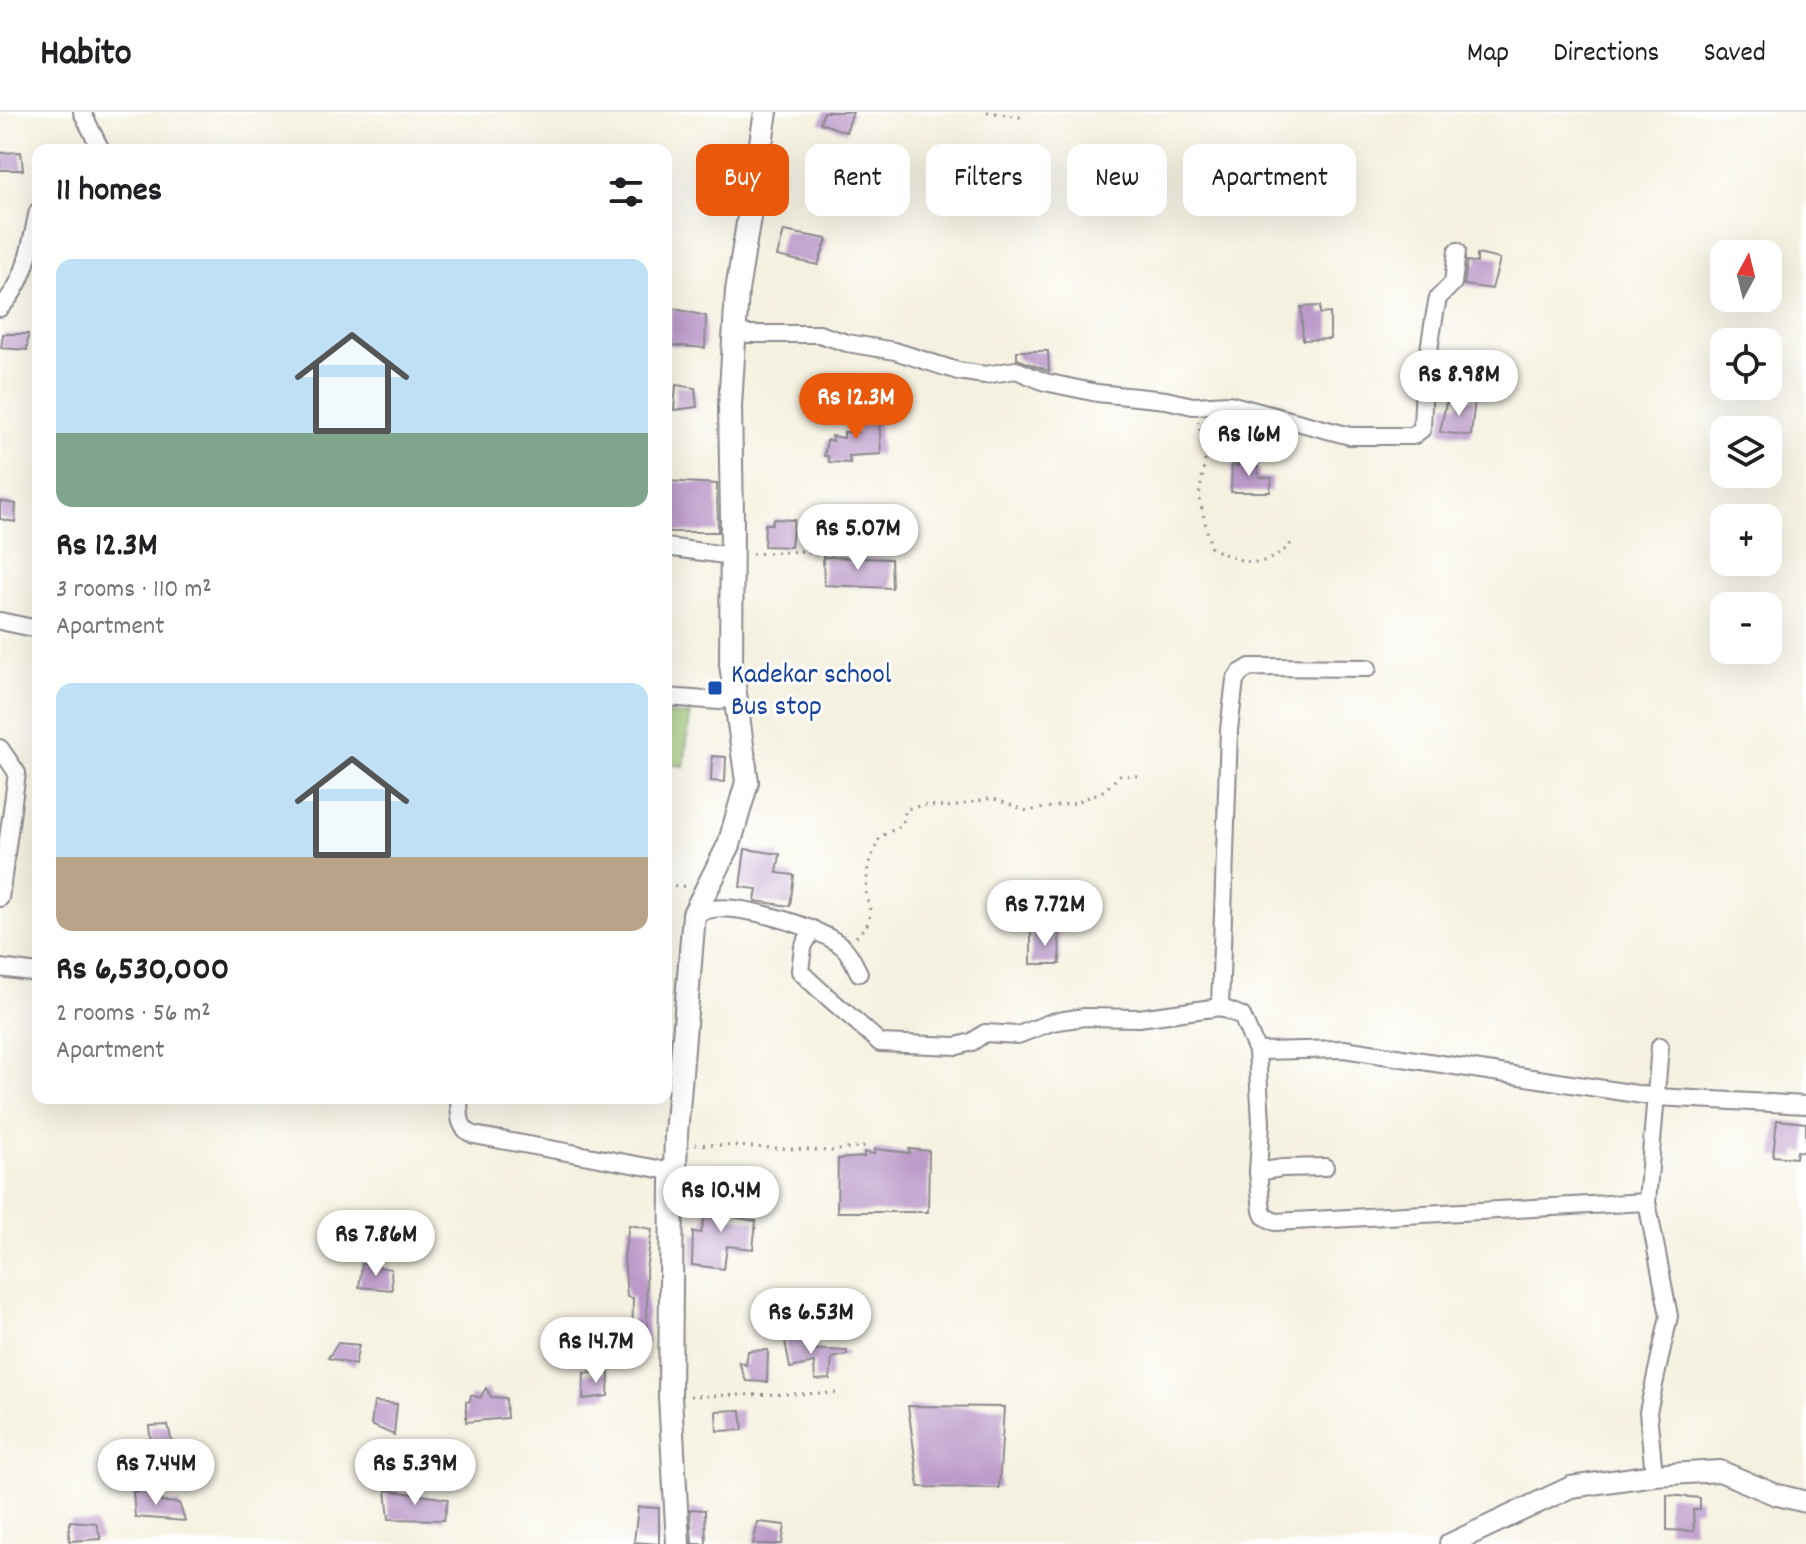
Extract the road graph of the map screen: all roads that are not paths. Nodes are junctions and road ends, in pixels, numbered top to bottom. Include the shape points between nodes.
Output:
1 (82, 112) edge
2 (766, 112) edge
3 (98, 144) edge
4 (32, 238) edge
5 (1457, 251) dead end
6 (0, 308) edge
7 (735, 332) junction
8 (672, 548) edge
9 (732, 556) junction
10 (0, 621) edge
11 (32, 628) edge
12 (1368, 668) dead end
13 (735, 694) junction
14 (672, 697) edge
15 (0, 748) edge
16 (0, 898) edge
17 (694, 914) junction
18 (813, 929) junction
19 (0, 968) edge
20 (32, 972) edge
21 (859, 973) dead end
22 (1220, 1007) junction
23 (1660, 1046) dead end
24 (1257, 1051) junction
25 (1656, 1097) junction
26 (459, 1104) edge
27 (1806, 1105) edge
28 (1325, 1167) dead end
29 (675, 1172) junction
30 (1258, 1172) junction
31 (1647, 1202) junction
32 (1654, 1475) junction
33 (1806, 1502) edge
34 (678, 1544) edge
35 (1450, 1544) edge

1 - 3 street
2 - 7 main road
4 - 6 street via 23,278
5 - 7 street via 1453,283 1438,298 1422,429 1413,436 1350,436 1229,404 1193,406 1097,393 1016,370 985,375 958,371 819,334
7 - 9 main road via 730,406
8 - 9 street
9 - 13 main road
10 - 11 street
12 - 22 street via 1250,667 1235,680
13 - 14 street via 720,701
13 - 17 main road via 747,782 729,845
15 - 16 street via 17,773
17 - 18 street via 714,908 746,912
17 - 29 main road
18 - 21 street via 845,948
18 - 22 street via 803,947 800,971 880,1043 957,1046 985,1033 1018,1035 1084,1017 1139,1018
19 - 20 street
22 - 24 street via 1242,1016
23 - 25 street
24 - 25 street via 1344,1049
24 - 30 street
25 - 27 street
25 - 31 street
26 - 29 street via 463,1128 474,1135
28 - 30 street
29 - 34 main road via 670,1396
30 - 31 street via 1262,1211 1275,1222
31 - 32 street via 1669,1316 1648,1412
32 - 33 street via 1720,1471
32 - 35 street via 1571,1487

